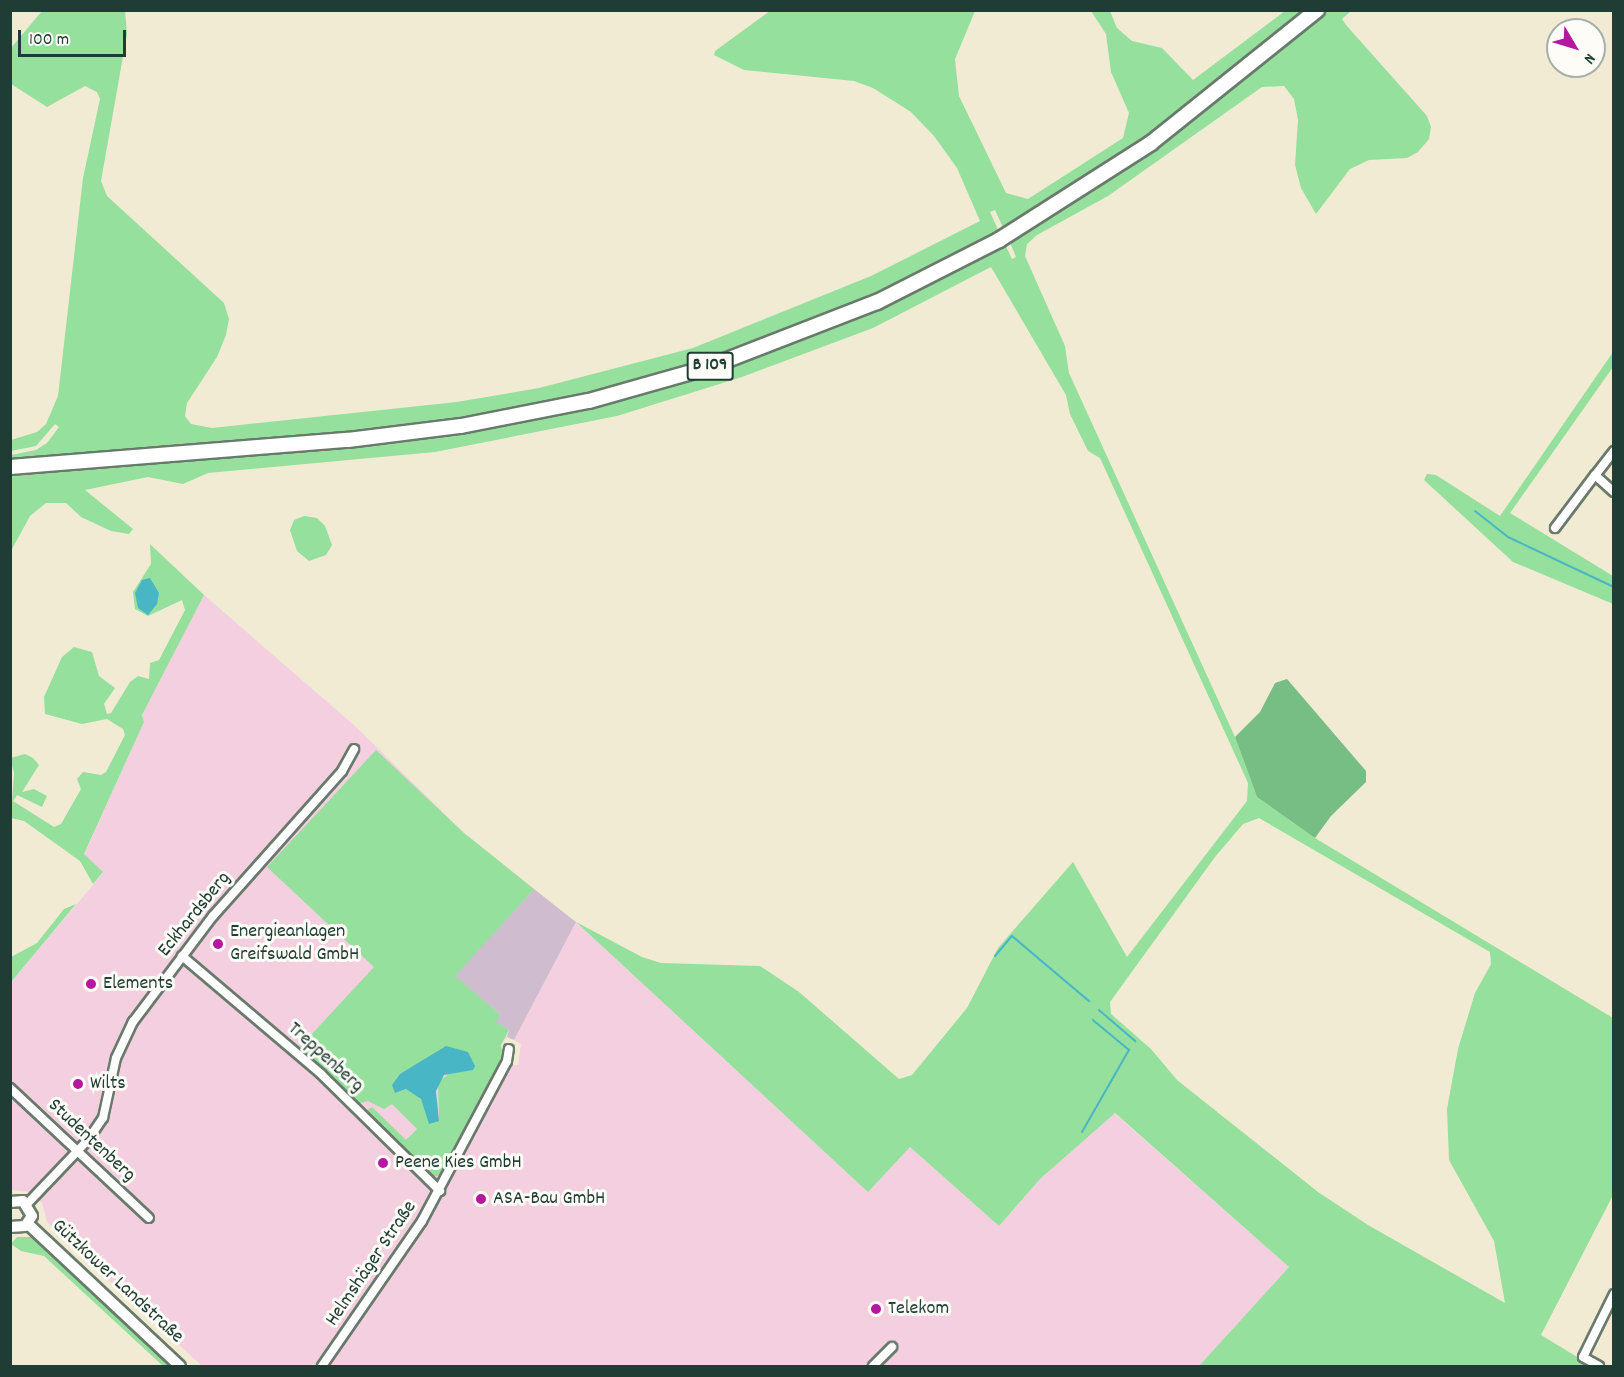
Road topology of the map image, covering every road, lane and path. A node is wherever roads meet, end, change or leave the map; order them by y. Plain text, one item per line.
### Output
1 (1317, 10) edge
2 (1614, 451) edge
3 (10, 467) edge
4 (1595, 475) junction
5 (1614, 492) edge
6 (1555, 528) dead end
7 (354, 749) dead end
8 (182, 956) junction
9 (508, 1049) dead end
10 (10, 1088) edge
11 (77, 1150) junction
12 (440, 1191) junction
13 (10, 1202) edge
14 (27, 1204) junction
15 (149, 1218) dead end
16 (28, 1224) junction
17 (10, 1227) edge
18 (1614, 1294) edge
19 (892, 1347) dead end
20 (180, 1366) edge
21 (322, 1366) edge
22 (873, 1366) edge
23 (1599, 1366) edge

1 - 3 highway, B 109
2 - 4 street
4 - 5 street
4 - 6 street
7 - 8 street, Eckhardsberg
8 - 11 street, Eckhardsberg
8 - 12 street, Treppenberg
9 - 12 street, Helmshäger Straße
10 - 11 street, Studentenberg
11 - 14 street, Eckhardsberg
11 - 15 street, Studentenberg
12 - 21 street, Helmshäger Straße
13 - 14 main road
14 - 16 main road
16 - 17 main road
16 - 20 main road, Gützkower Landstraße
18 - 23 street
19 - 22 street

